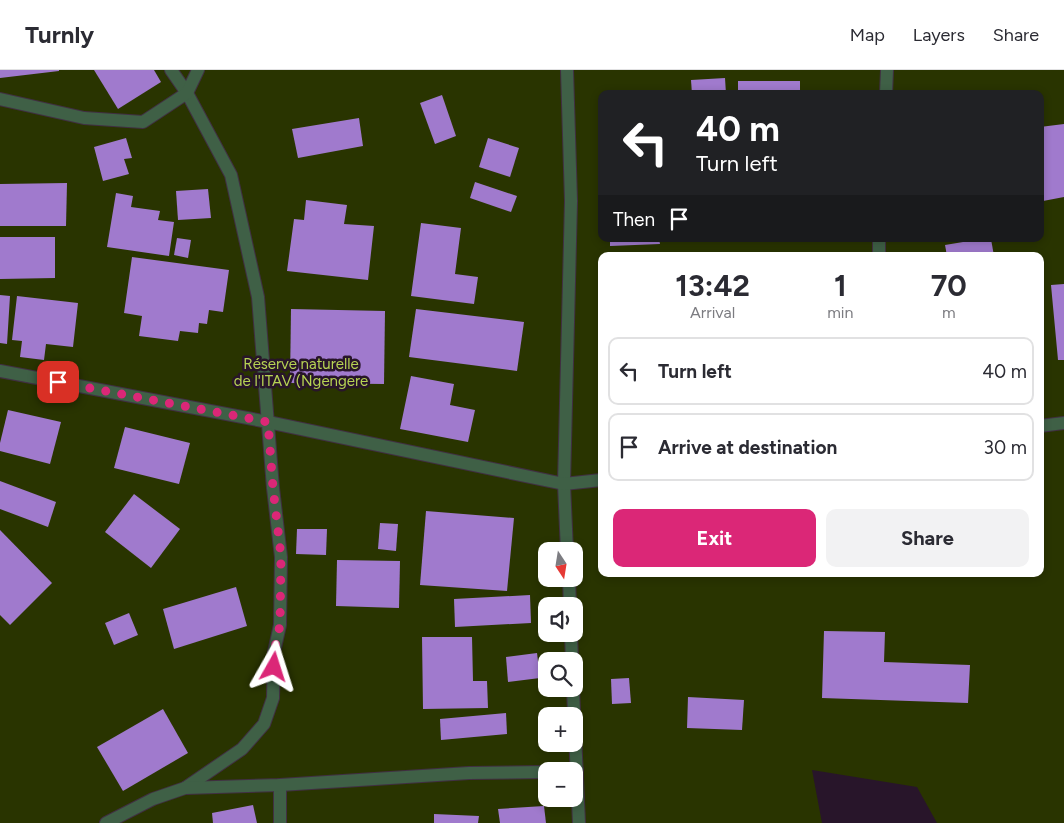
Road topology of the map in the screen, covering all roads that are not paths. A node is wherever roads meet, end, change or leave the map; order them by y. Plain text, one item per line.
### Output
1 (171, 70) edge
2 (198, 70) edge
3 (567, 70) edge
4 (888, 70) edge
5 (886, 90) edge
6 (186, 94) junction
7 (0, 99) edge
8 (0, 371) edge
9 (268, 422) junction
10 (1064, 423) edge
11 (1044, 426) edge
12 (598, 480) edge
13 (564, 484) junction
14 (567, 542) edge
15 (574, 697) edge
16 (577, 762) edge
17 (538, 772) edge
18 (280, 785) junction
19 (185, 788) junction
20 (579, 807) edge
21 (106, 823) edge
22 (280, 823) edge
23 (580, 823) edge

1 - 6 street
2 - 6 street
3 - 13 street
4 - 5 street
6 - 7 street
6 - 9 street
8 - 9 street
9 - 13 street
9 - 19 street
10 - 11 street
12 - 13 street
13 - 14 street
15 - 16 street
17 - 18 street
18 - 19 street
18 - 22 street
19 - 21 street
20 - 23 street

